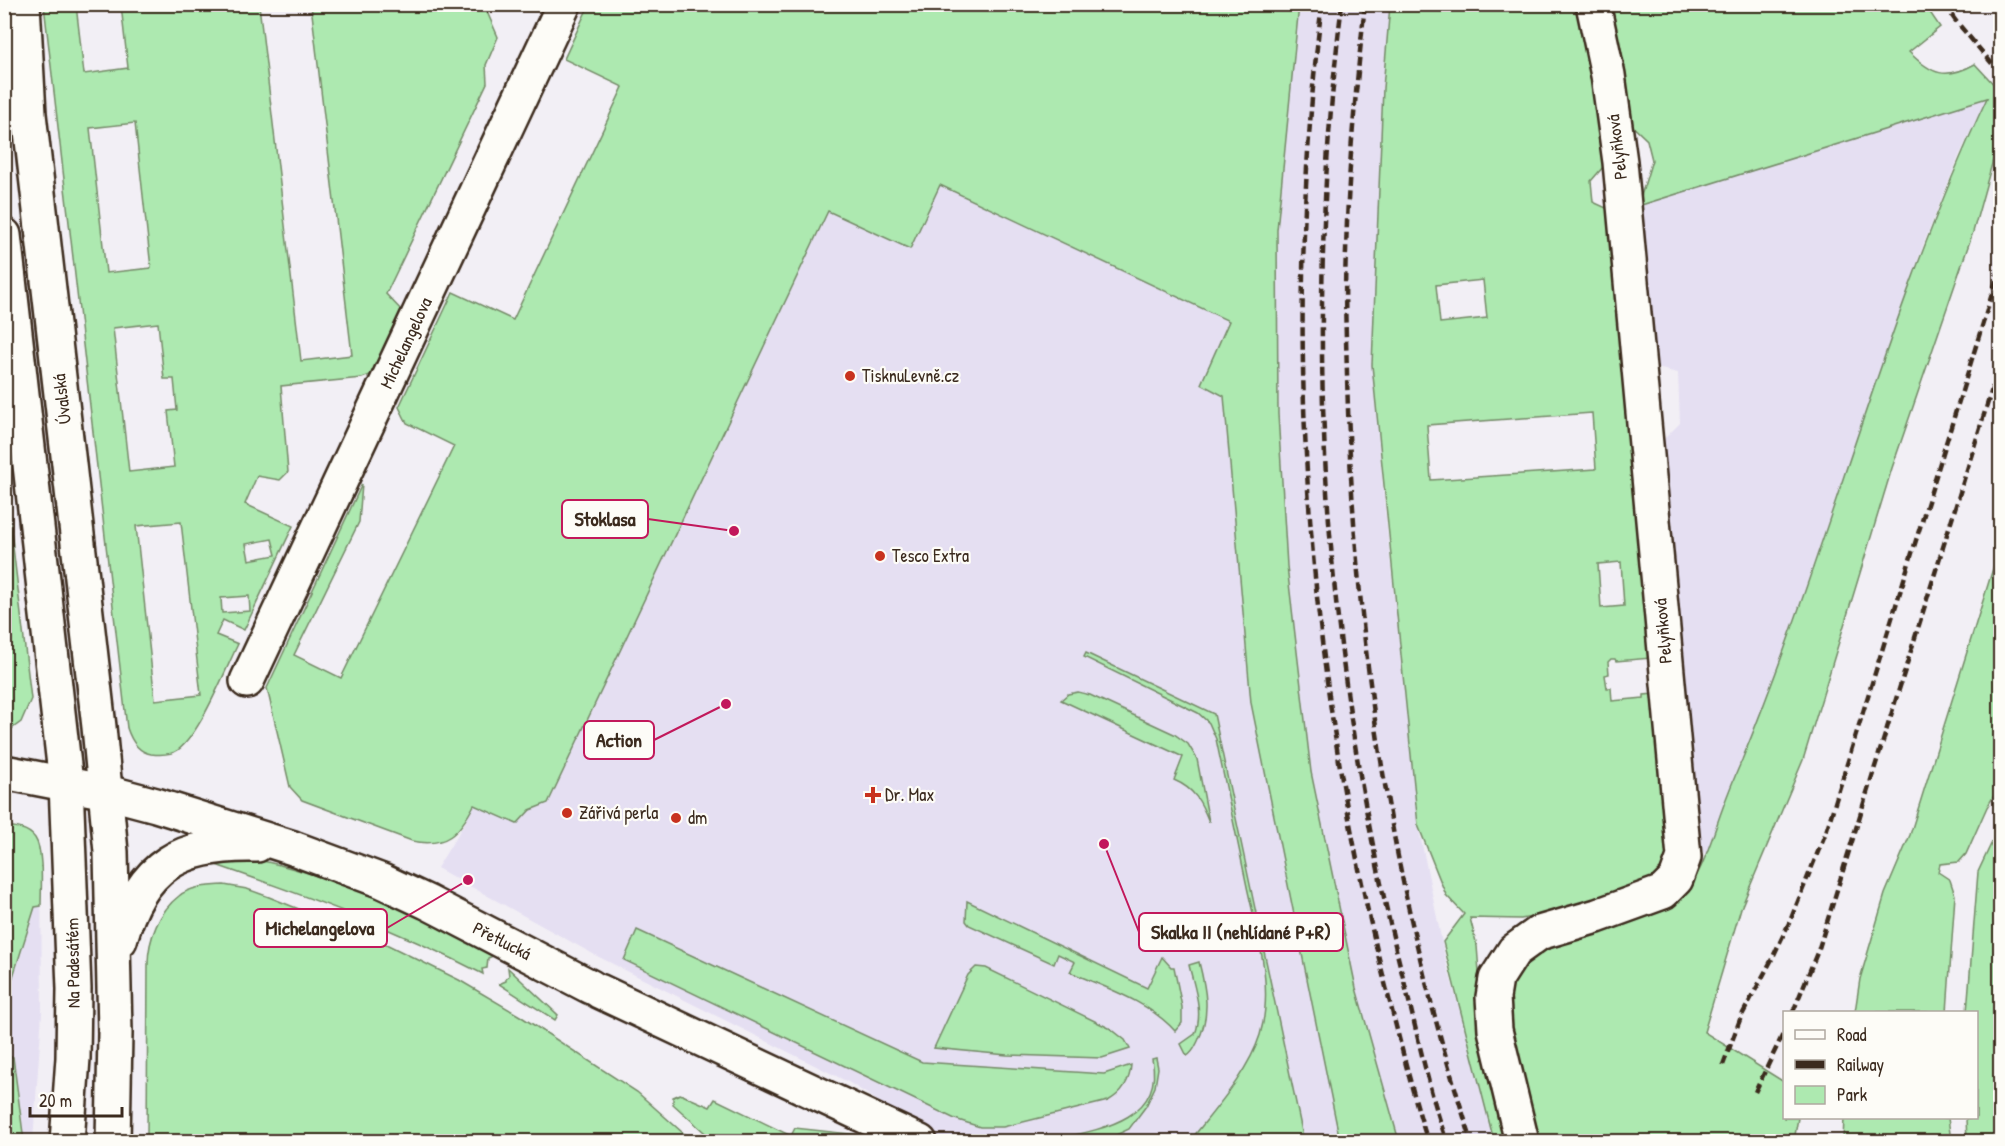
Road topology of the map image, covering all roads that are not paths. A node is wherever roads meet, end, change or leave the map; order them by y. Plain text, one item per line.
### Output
1 (23, 4) edge
2 (564, 4) edge
3 (1593, 4) edge
4 (17, 115) edge
5 (4, 235) edge
6 (247, 681) dead end
7 (4, 772) edge
8 (66, 783) junction
9 (106, 792) junction
10 (293, 848) junction
11 (115, 959) junction
12 (68, 1142) edge
13 (113, 1142) edge
14 (920, 1142) edge
15 (1522, 1142) edge

1 - 4 main road, Úvalská
2 - 6 main road, Michelangelova
3 - 15 main road, Pelyňková
4 - 9 main road, Úvalská
5 - 8 main road
7 - 8 main road, Přetlucká
8 - 9 main road, Přetlucká
8 - 12 main road, Na Padesátém
9 - 10 main road, Přetlucká
9 - 11 main road
10 - 11 main road
10 - 14 main road, Přetlucká
11 - 13 main road

